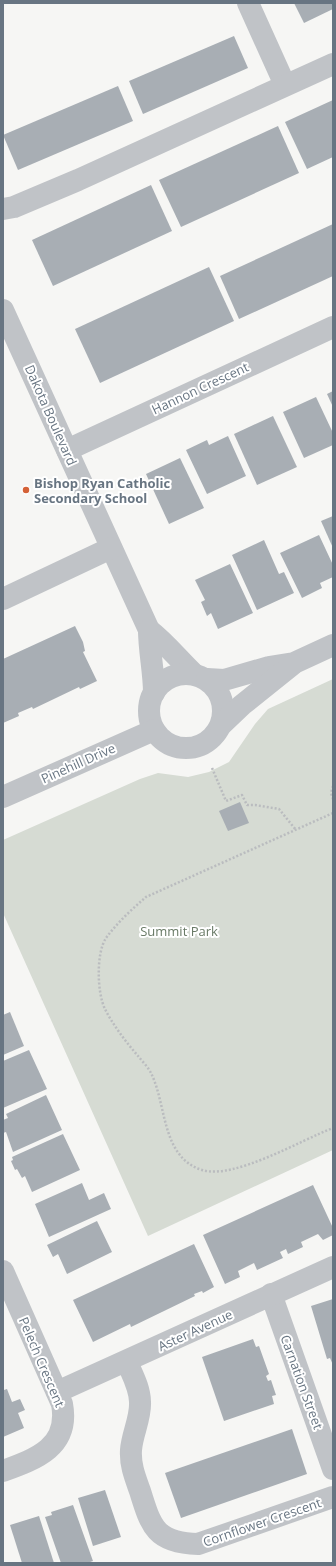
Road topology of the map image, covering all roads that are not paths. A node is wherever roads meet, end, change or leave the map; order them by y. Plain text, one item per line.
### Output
1 (248, 3) edge
2 (333, 64) edge
3 (285, 85) junction
4 (3, 209) edge
5 (3, 310) edge
6 (333, 327) edge
7 (67, 450) junction
8 (111, 548) junction
9 (3, 599) edge
10 (149, 630) junction
11 (333, 645) edge
12 (294, 663) junction
13 (201, 677) junction
14 (154, 693) junction
15 (221, 725) junction
16 (154, 730) junction
17 (3, 797) edge
18 (333, 1267) edge
19 (3, 1271) edge
20 (271, 1294) junction
21 (127, 1362) junction
22 (57, 1392) junction
23 (333, 1469) edge
24 (3, 1471) edge
25 (333, 1497) edge

1 - 3 street
2 - 3 street
3 - 4 street
5 - 7 street, Dakota Boulevard
6 - 7 street, Hannon Crescent
7 - 8 street, Dakota Boulevard
8 - 9 street
8 - 10 street, Dakota Boulevard
10 - 13 street, Dakota Boulevard
10 - 14 street, Dakota Boulevard
11 - 12 street
12 - 13 street
12 - 15 street
13 - 14 street
13 - 15 street
14 - 16 street
15 - 16 street
16 - 17 street, Pinehill Drive
18 - 20 street, Aster Avenue
19 - 22 street, Pelech Crescent
20 - 21 street, Aster Avenue
20 - 23 street, Carnation Street
21 - 22 street, Aster Avenue
21 - 25 street, Cornflower Crescent
22 - 24 street, Pelech Crescent

